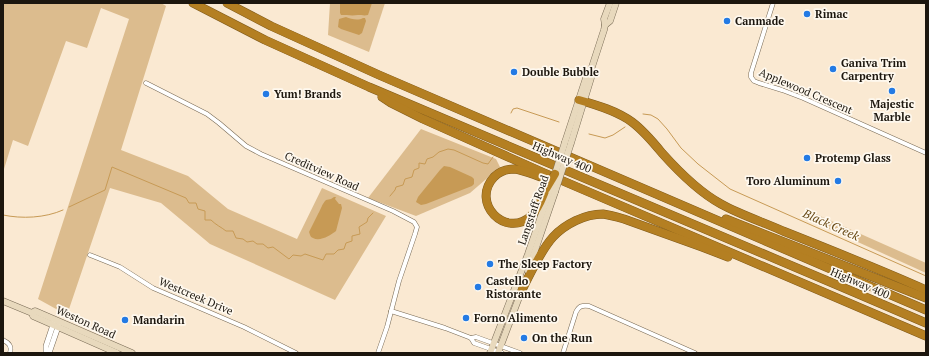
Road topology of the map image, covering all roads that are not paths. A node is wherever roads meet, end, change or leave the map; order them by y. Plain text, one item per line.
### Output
1 (192, 3) edge
2 (227, 3) edge
3 (610, 3) edge
4 (616, 3) edge
5 (773, 3) edge
6 (605, 25) junction
7 (146, 83) dead end
8 (369, 87) junction
9 (582, 101) junction
10 (568, 143) junction
11 (926, 153) edge
12 (555, 174) joint
13 (564, 182) junction
14 (551, 190) junction
15 (668, 199) junction
16 (90, 254) dead end
17 (776, 272) junction
18 (522, 290) junction
19 (926, 290) edge
20 (926, 298) edge
21 (3, 300) edge
22 (926, 310) edge
23 (391, 311) junction
24 (56, 323) junction
25 (926, 323) edge
26 (926, 336) edge
27 (3, 340) edge
28 (285, 348) junction
29 (492, 349) edge
30 (500, 351) edge
31 (10, 353) edge
32 (46, 353) edge
33 (49, 353) edge
34 (117, 353) edge
35 (132, 353) edge
36 (282, 353) edge
37 (296, 353) edge
38 (378, 353) edge
39 (520, 353) edge
40 (563, 353) edge
41 (695, 353) edge

1 - 8 highway, Highway 400
2 - 15 highway, Highway 400
3 - 6 main road, Langstaff Road
4 - 6 main road, Langstaff Road
5 - 11 street, Applewood Crescent
6 - 9 main road, Langstaff Road
7 - 23 street, Creditview Road
8 - 13 highway
8 - 25 highway, Highway 400
9 - 10 main road, Langstaff Road
9 - 19 highway
10 - 12 main road, Langstaff Road, bridge
10 - 14 main road, Langstaff Road, bridge
12 - 14 highway, bridge
13 - 14 highway
13 - 17 highway
14 - 18 main road, Langstaff Road
14 - 29 main road, Langstaff Road
15 - 20 highway
15 - 22 highway, Highway 400
16 - 28 street, Westcreek Drive
17 - 18 highway
17 - 26 highway
18 - 30 main road, Langstaff Road
21 - 24 main road, Weston Road
23 - 29 street
23 - 38 street
24 - 32 street
24 - 33 street
24 - 34 main road, Weston Road
24 - 35 main road, Weston Road
27 - 31 street
28 - 36 street
28 - 37 street, Westcreek Drive
29 - 30 street
30 - 39 street
40 - 41 street

